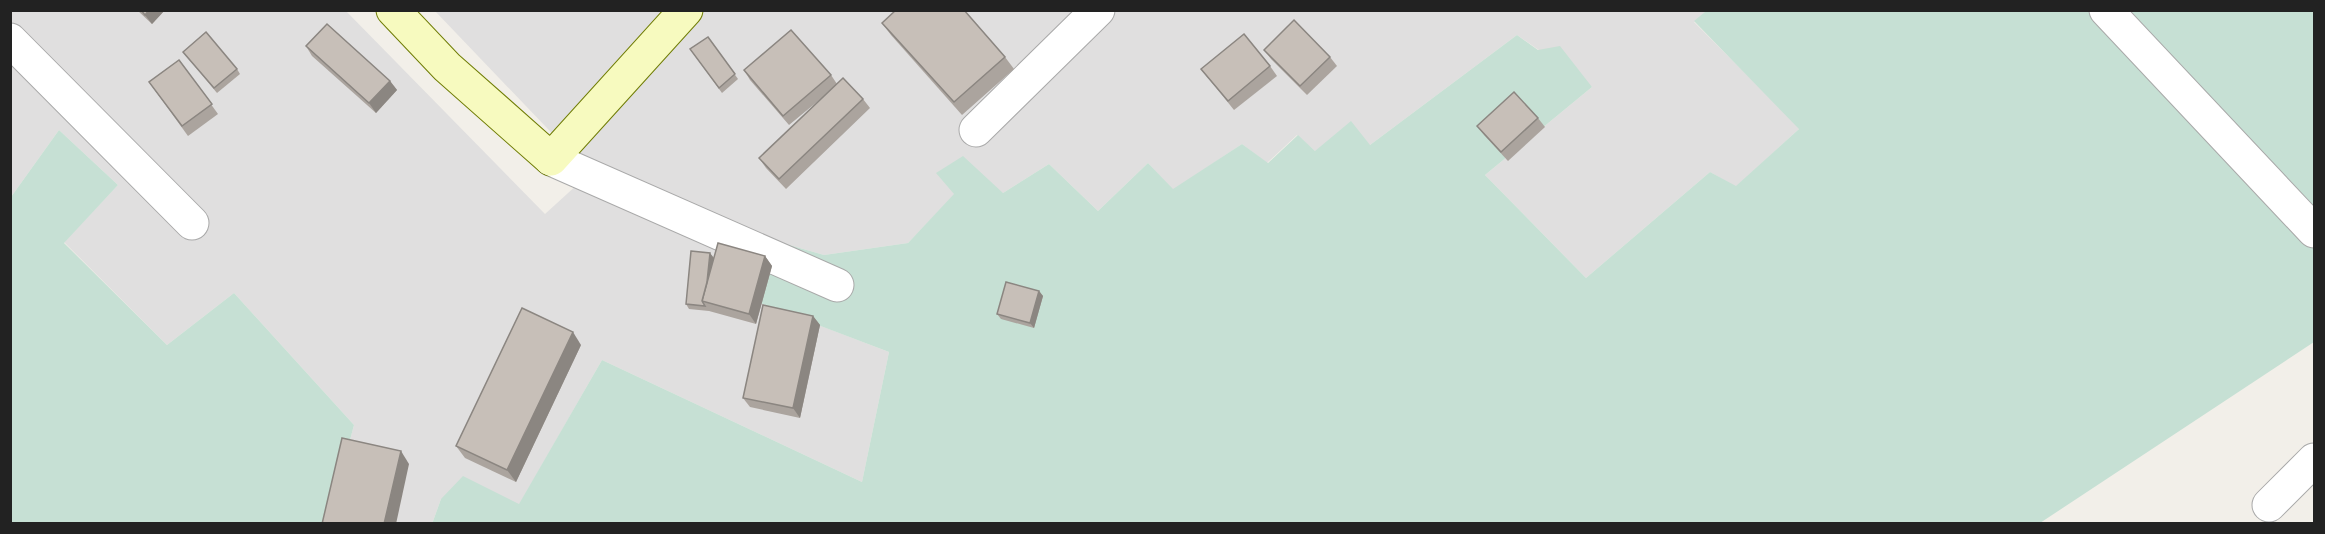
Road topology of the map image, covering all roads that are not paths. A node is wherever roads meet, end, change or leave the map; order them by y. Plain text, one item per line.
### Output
1 (393, 10) edge
2 (686, 10) edge
3 (1098, 10) edge
4 (2106, 10) edge
5 (10, 40) edge
6 (976, 130) dead end
7 (551, 159) junction
8 (192, 223) dead end
9 (2314, 231) edge
10 (837, 285) dead end
11 (2314, 460) edge
12 (2269, 506) dead end

1 - 7 street
2 - 7 street
3 - 6 street
4 - 9 street
5 - 8 street
7 - 10 street
11 - 12 street

